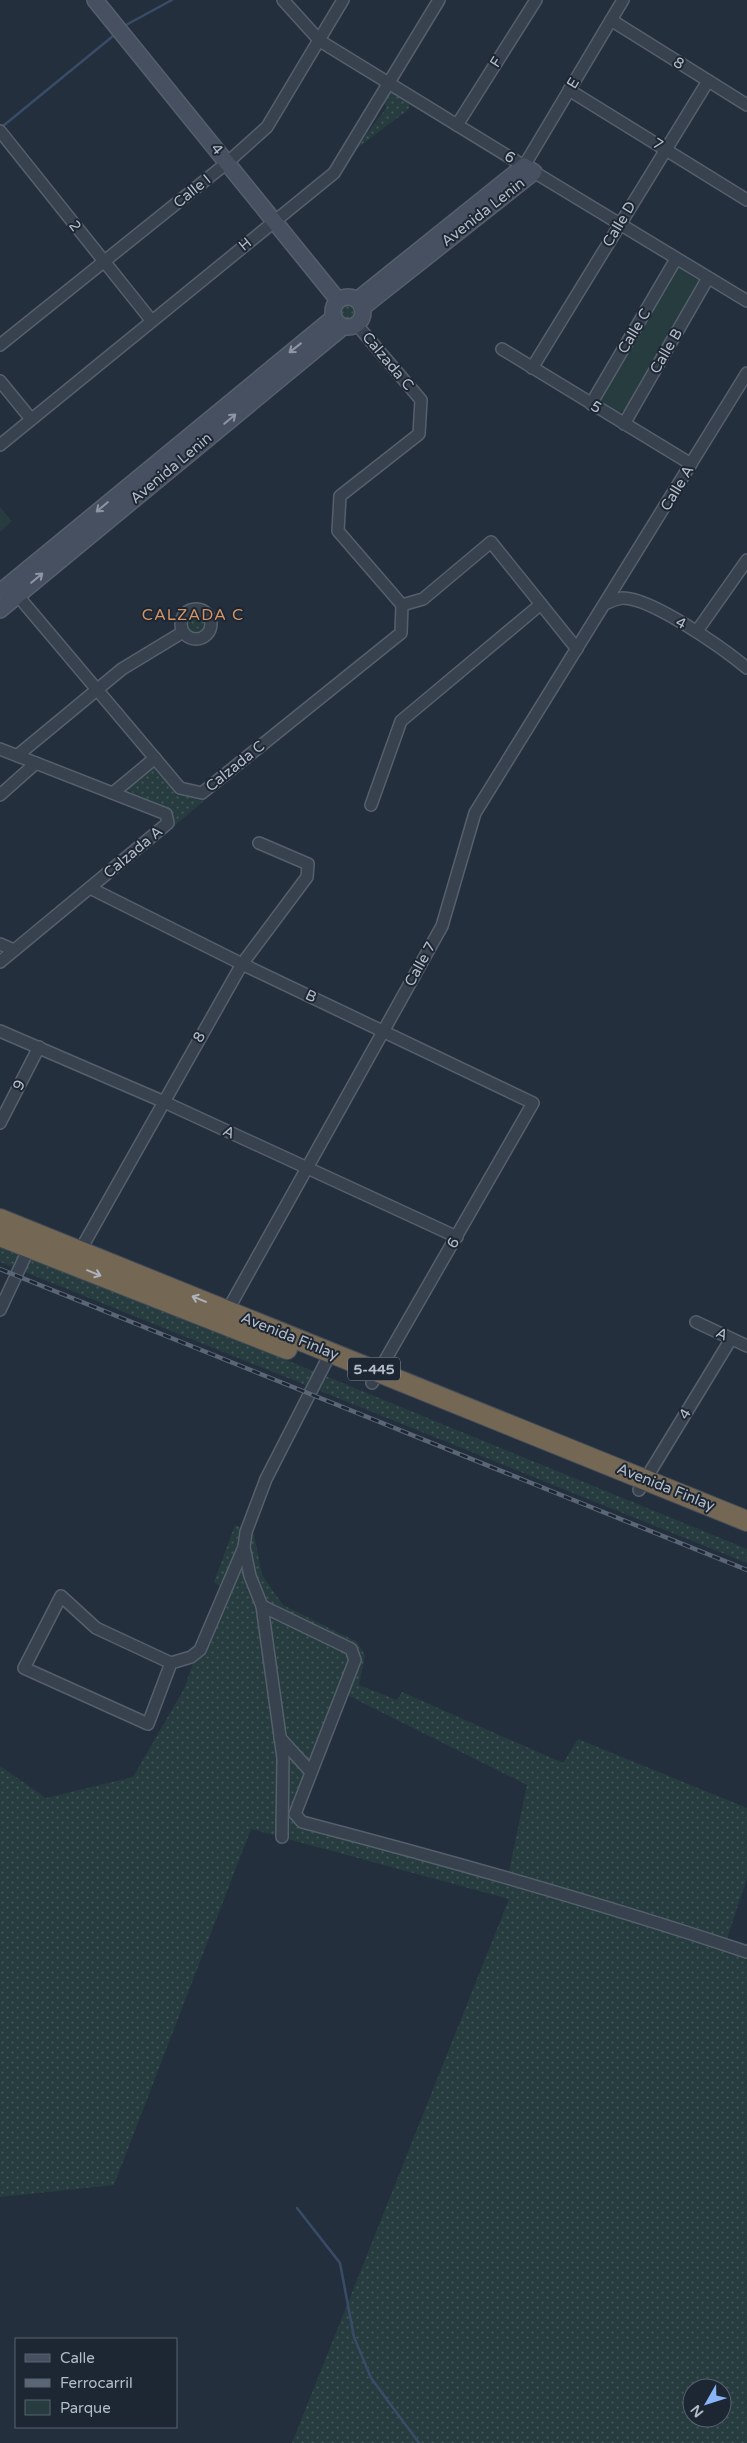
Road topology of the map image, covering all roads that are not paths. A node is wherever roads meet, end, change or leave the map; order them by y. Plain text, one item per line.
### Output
1 (95, 0) edge
2 (282, 0) edge
3 (343, 0) edge
4 (439, 0) edge
5 (536, 0) edge
6 (623, 0) edge
7 (611, 20) junction
8 (320, 41) junction
9 (708, 81) junction
10 (388, 82) junction
11 (569, 90) junction
12 (747, 105) edge
13 (457, 125) junction
14 (0, 131) edge
15 (665, 149) junction
16 (228, 162) junction
17 (529, 169) junction
18 (747, 200) edge
19 (274, 220) junction
20 (619, 225) junction
21 (676, 259) junction
22 (104, 262) junction
23 (708, 278) junction
24 (338, 300) junction
25 (747, 301) edge
26 (360, 304) junction
27 (151, 320) junction
28 (344, 323) junction
29 (0, 345) edge
30 (502, 349) dead end
31 (532, 368) junction
32 (747, 373) edge
33 (0, 381) edge
34 (591, 404) junction
35 (31, 419) junction
36 (624, 424) junction
37 (0, 445) edge
38 (691, 464) junction
39 (747, 560) edge
40 (9, 590) edge
41 (607, 603) junction
42 (402, 604) junction
43 (541, 604) junction
44 (0, 610) edge
45 (697, 631) junction
46 (183, 632) dead end
47 (577, 649) junction
48 (746, 666) edge
49 (99, 690) junction
50 (0, 749) edge
51 (18, 756) junction
52 (155, 758) junction
53 (36, 763) junction
54 (112, 793) junction
55 (0, 795) edge
56 (371, 805) dead end
57 (258, 843) dead end
58 (90, 888) junction
59 (0, 944) edge
60 (14, 950) junction
61 (0, 962) edge
62 (242, 964) junction
63 (384, 1030) junction
64 (0, 1031) edge
65 (39, 1047) junction
66 (162, 1102) junction
67 (533, 1102) joint
68 (0, 1123) edge
69 (307, 1168) junction
70 (0, 1220) edge
71 (0, 1236) edge
72 (457, 1237) junction
73 (32, 1240) junction
74 (76, 1257) junction
75 (0, 1310) edge
76 (224, 1317) junction
77 (696, 1322) dead end
78 (731, 1339) junction
79 (747, 1346) edge
80 (328, 1358) junction
81 (376, 1377) junction
82 (642, 1484) junction
83 (747, 1520) edge
84 (747, 1535) edge
85 (244, 1547) junction
86 (262, 1606) junction
87 (171, 1663) junction
88 (280, 1738) junction
89 (311, 1772) junction
90 (282, 1837) dead end
91 (747, 1952) edge

1 - 16 street, 4
2 - 8 street, 6
3 - 8 street, Calle I
4 - 10 street, H
5 - 13 street, F
6 - 7 street, E
7 - 9 street, 8
7 - 11 street, E
8 - 10 street, 6
8 - 16 street, Calle I
9 - 12 street, 8
9 - 15 street, Calle D
10 - 13 street, 6
10 - 19 street, H
11 - 15 street, 7
11 - 17 street, E
13 - 17 street, 6
14 - 22 street, 2
15 - 18 street, 7
15 - 20 street, Calle D
16 - 19 street, 4
16 - 22 street, Calle I
17 - 20 street, 6
17 - 26 street, Avenida Lenin
19 - 24 street, 4
19 - 27 street, H
20 - 21 street, 6
20 - 31 street, Calle D
21 - 23 street, 6
21 - 34 street, Calle C
22 - 27 street, 2
22 - 29 street, Calle I
23 - 25 street, 6
23 - 36 street, Calle B
24 - 26 street
24 - 28 street
26 - 28 street
27 - 35 street, H
28 - 40 street, Avenida Lenin
28 - 42 street, Calzada C
30 - 31 street, 5
31 - 34 street, 5
32 - 38 street, Calle A
33 - 35 street
34 - 36 street, 5
35 - 37 street, H
36 - 38 street, 5
38 - 41 street, Calle A
39 - 45 street
40 - 44 street, Avenida Lenin
40 - 49 street, Calzada C
41 - 45 street, 4
41 - 47 street, Calle 7
42 - 43 street
42 - 52 street, Calzada C
43 - 47 street
43 - 56 street
45 - 48 street, 4
46 - 49 street
47 - 63 street, Calle 7
49 - 51 street
49 - 52 street, Calzada C
50 - 51 street, Calzada A
51 - 53 street, Calzada A
52 - 54 street
53 - 54 street, Calzada A
53 - 55 street
54 - 58 street, Calzada A
57 - 62 street, 8
58 - 60 street, Calzada A
58 - 62 street, B
59 - 60 street
60 - 61 street, Calzada A
62 - 63 street, B
62 - 66 street, 8
63 - 67 street, B
63 - 69 street, Calle 7
64 - 65 street, A
65 - 66 street, A
65 - 68 street, 9
66 - 69 street, A
66 - 74 street, 8
67 - 72 street, 6
69 - 72 street, A
69 - 76 street, Calle 7
70 - 73 highway, Avenida Finlay / 5-445
71 - 73 highway, Avenida Finlay / 5-445
72 - 81 street, 6
73 - 74 highway, Avenida Finlay / 5-445
73 - 75 street
74 - 76 highway, Avenida Finlay / 5-445
76 - 80 highway, Avenida Finlay / 5-445
77 - 78 street, A
78 - 79 street, A
78 - 82 street, 4
80 - 81 highway, Avenida Finlay / 5-445
80 - 85 street
81 - 82 highway, Avenida Finlay / 5-445
82 - 83 highway, Avenida Finlay / 5-445
82 - 84 highway, Avenida Finlay / 5-445
85 - 86 street
85 - 87 street
86 - 88 street
86 - 89 street
87 - 87 street
88 - 89 street
88 - 90 street
89 - 91 street

